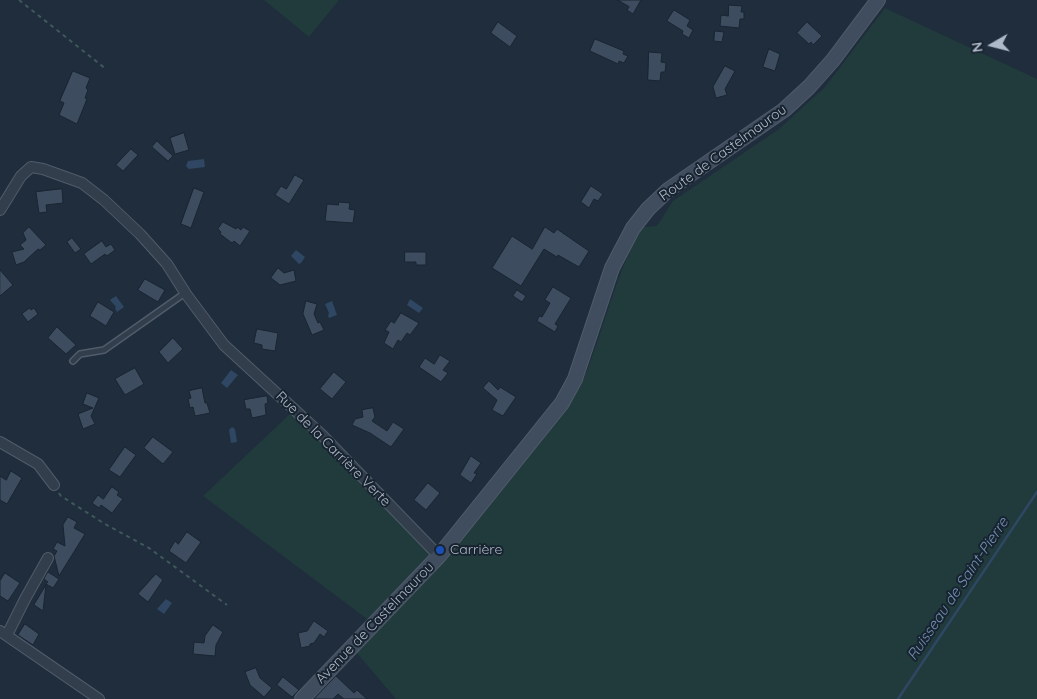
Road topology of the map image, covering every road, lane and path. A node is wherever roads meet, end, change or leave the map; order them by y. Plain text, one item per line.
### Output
1 (19, 0) edge
2 (878, 0) edge
3 (106, 69) dead end
4 (0, 210) edge
5 (185, 293) junction
6 (72, 361) dead end
7 (575, 379) joint
8 (0, 442) edge
9 (54, 485) joint
10 (439, 556) junction
11 (48, 558) dead end
12 (227, 605) dead end
13 (3, 633) edge
14 (99, 699) edge
15 (302, 699) edge

1 - 3 path
2 - 7 street, Route de Castelmaurou
4 - 5 street, Rue de la Carrière Verte
5 - 6 lane
5 - 10 street, Rue de la Carrière Verte
7 - 10 street, Avenue de Castelmaurou
8 - 9 street
9 - 12 path
10 - 15 street, Avenue de Castelmaurou
11 - 13 street
13 - 14 street

